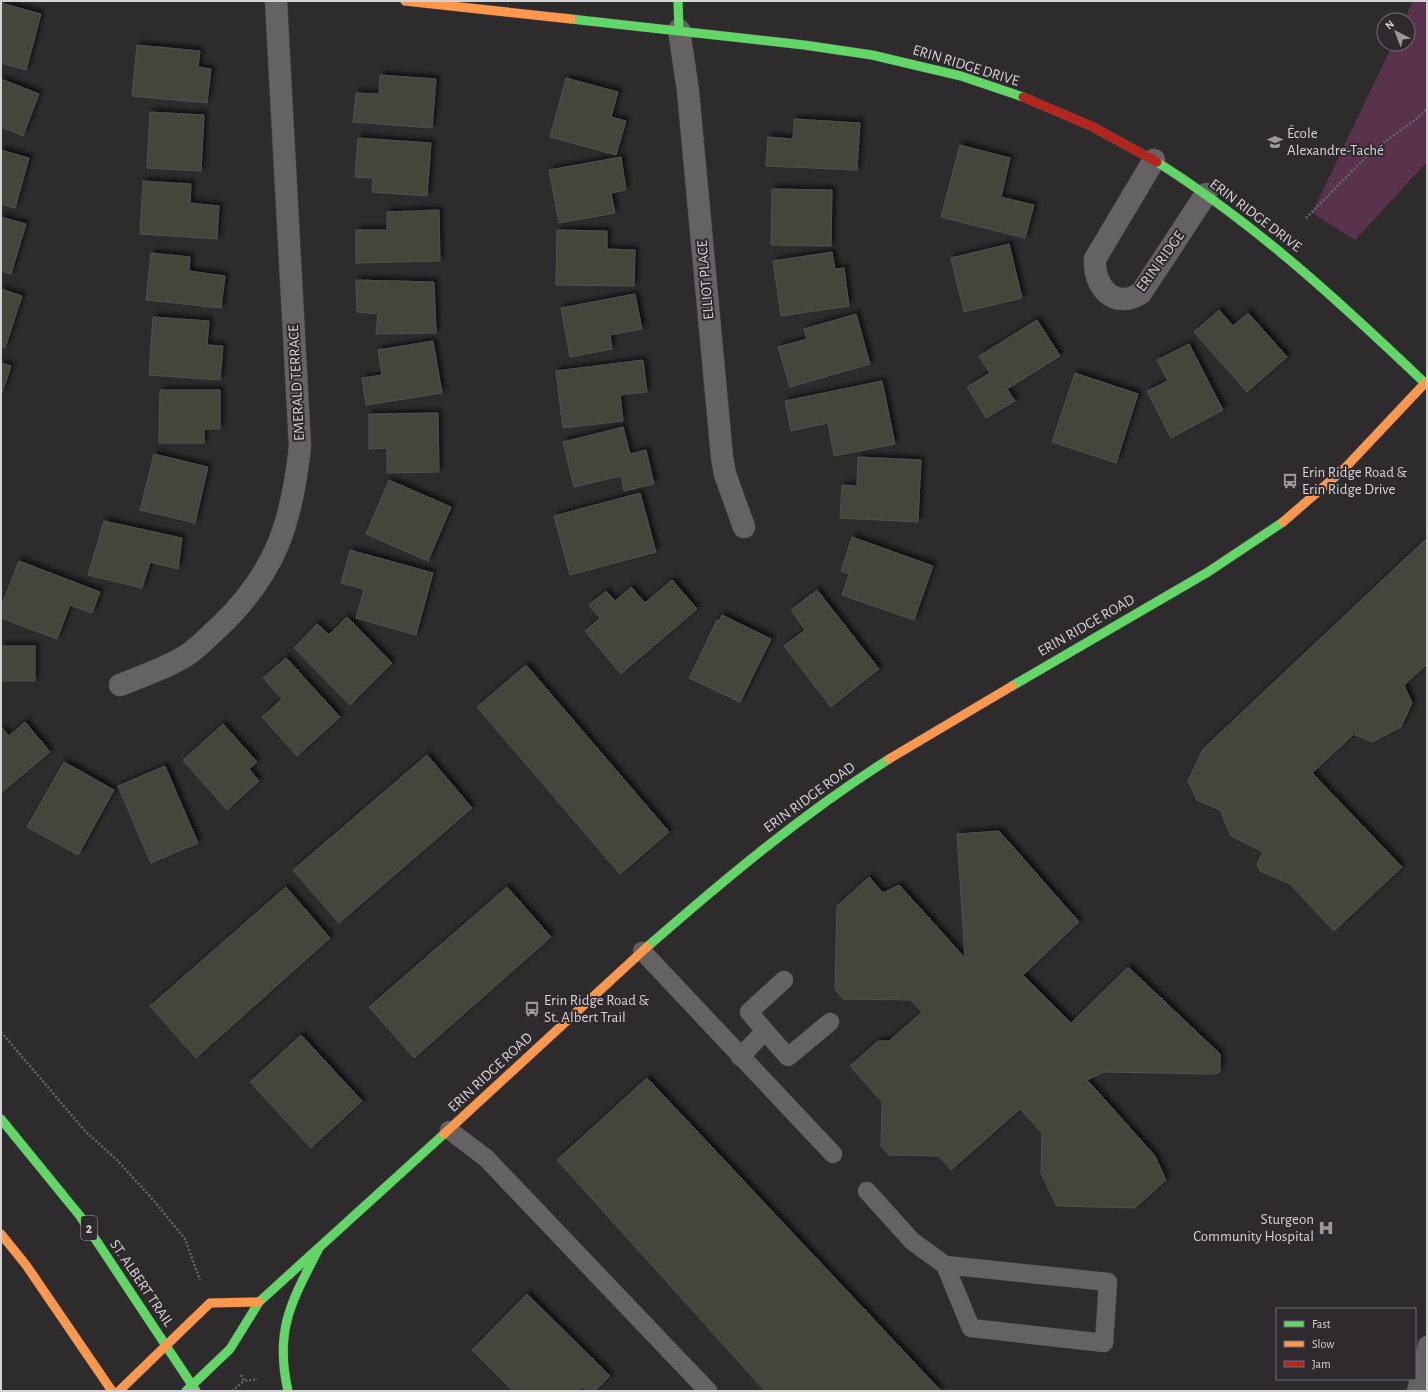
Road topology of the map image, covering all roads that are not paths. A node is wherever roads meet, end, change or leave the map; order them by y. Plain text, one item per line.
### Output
1 (276, 1) edge
2 (405, 1) edge
3 (678, 1) edge
4 (679, 30) junction
5 (1154, 160) junction
6 (1206, 194) junction
7 (1426, 384) edge
8 (744, 527) dead end
9 (120, 685) dead end
10 (642, 951) junction
11 (784, 980) dead end
12 (830, 1022) dead end
13 (765, 1031) junction
14 (740, 1057) junction
15 (1, 1119) edge
16 (449, 1130) junction
17 (832, 1154) dead end
18 (867, 1191) dead end
19 (1, 1234) edge
20 (319, 1248) junction
21 (945, 1265) junction
22 (259, 1302) junction
23 (167, 1345) junction
24 (1427, 1345) edge
25 (191, 1389) edge
26 (112, 1391) edge
27 (119, 1391) edge
28 (288, 1391) edge
29 (708, 1391) edge
30 (1416, 1391) edge

1 - 9 street, EMERALD TERRACE
2 - 4 street, ERIN RIDGE DRIVE
3 - 4 street
4 - 5 street, ERIN RIDGE DRIVE
4 - 8 street, ELLIOT PLACE
5 - 6 street, ERIN RIDGE DRIVE
5 - 6 street, ERIN RIDGE
6 - 7 street, ERIN RIDGE DRIVE
7 - 10 street, ERIN RIDGE ROAD
10 - 14 lane
10 - 16 street, ERIN RIDGE ROAD
11 - 13 lane
12 - 13 lane
13 - 14 lane
14 - 17 lane
15 - 23 street, ST. ALBERT TRAIL / 2
16 - 20 street, ERIN RIDGE ROAD
16 - 29 lane
18 - 21 lane
19 - 26 street
20 - 22 street, ERIN RIDGE ROAD
20 - 28 street
21 - 21 lane
22 - 23 street
22 - 25 street, ERIN RIDGE ROAD
23 - 25 street, ST. ALBERT TRAIL / 2
23 - 27 street
24 - 30 lane

